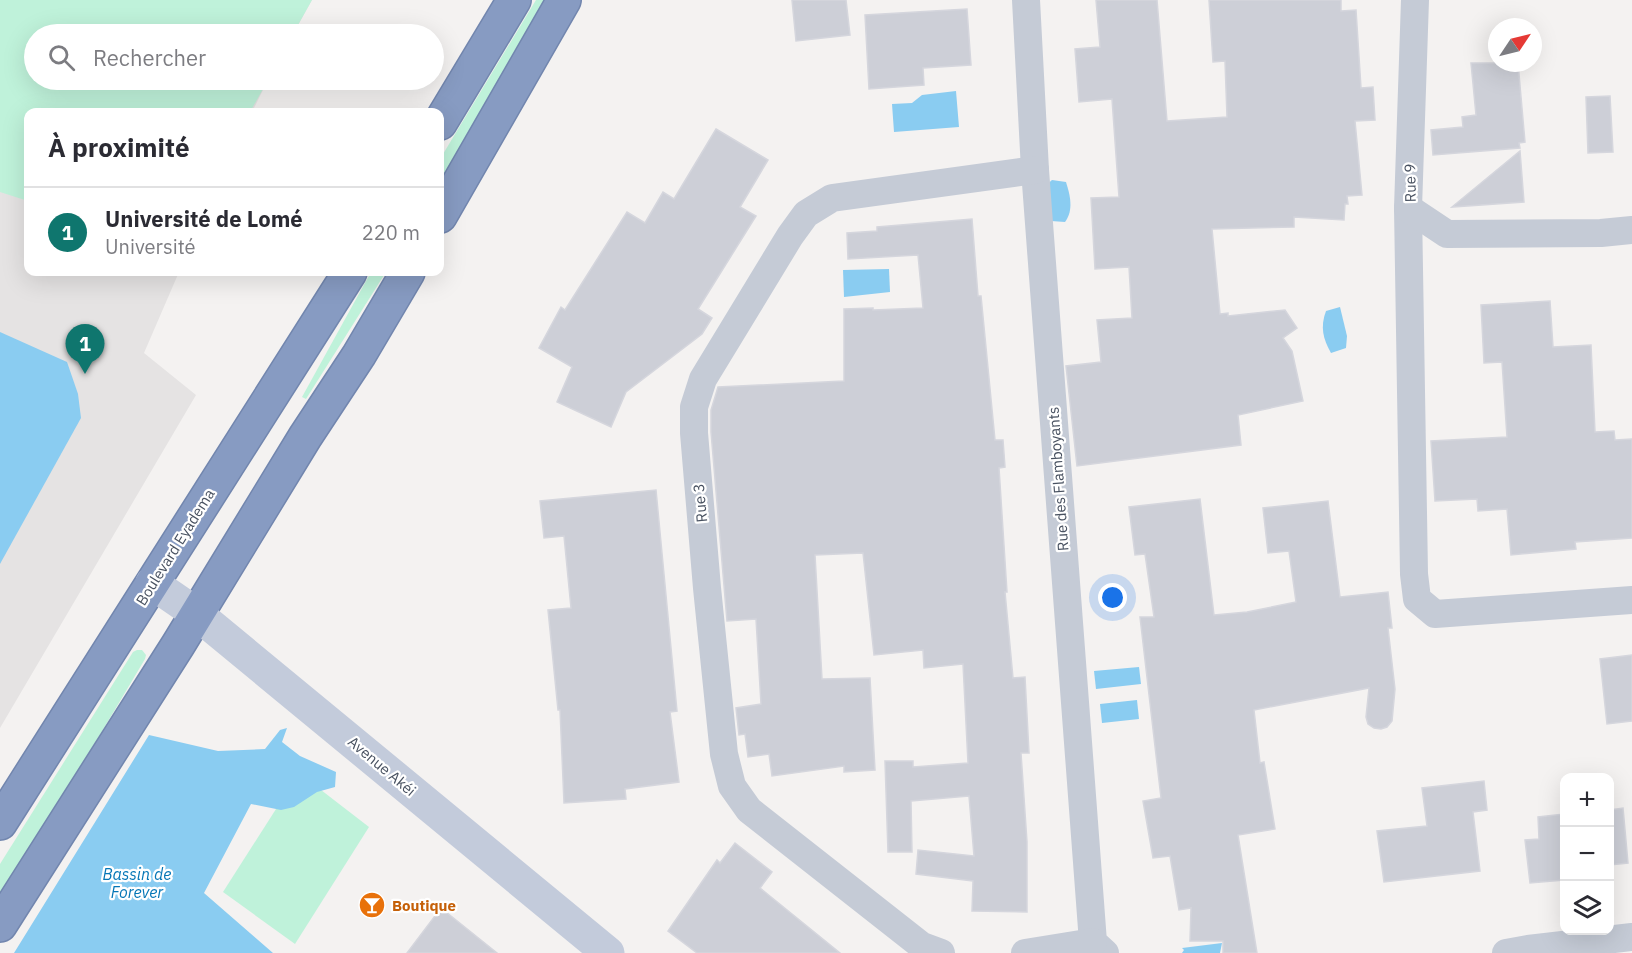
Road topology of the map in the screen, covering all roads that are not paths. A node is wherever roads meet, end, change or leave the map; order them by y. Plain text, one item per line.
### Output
1 (514, 0) edge
2 (564, 0) edge
3 (1026, 0) edge
4 (1415, 0) edge
5 (444, 116) edge
6 (1035, 170) junction
7 (1408, 208) junction
8 (444, 209) edge
9 (1632, 230) edge
10 (347, 276) edge
11 (406, 276) edge
12 (153, 583) junction
13 (1632, 600) edge
14 (197, 614) junction
15 (0, 823) edge
16 (0, 925) edge
17 (1632, 937) edge
18 (1099, 947) edge
19 (608, 953) edge
20 (940, 953) edge
21 (1025, 953) edge
22 (1506, 953) edge

1 - 5 highway
2 - 8 highway
3 - 6 street, Rue des Flamboyants
4 - 7 street, Rue 9
6 - 18 street, Rue des Flamboyants
6 - 20 street, Rue 3
7 - 9 street, Rue 9
7 - 13 street
10 - 12 highway, Boulevard Eyadema
11 - 14 highway
12 - 14 main road, Avenue Akéi
12 - 15 highway, Boulevard Eyadema
14 - 16 highway
14 - 19 main road, Avenue Akéi
17 - 22 street
18 - 21 street

